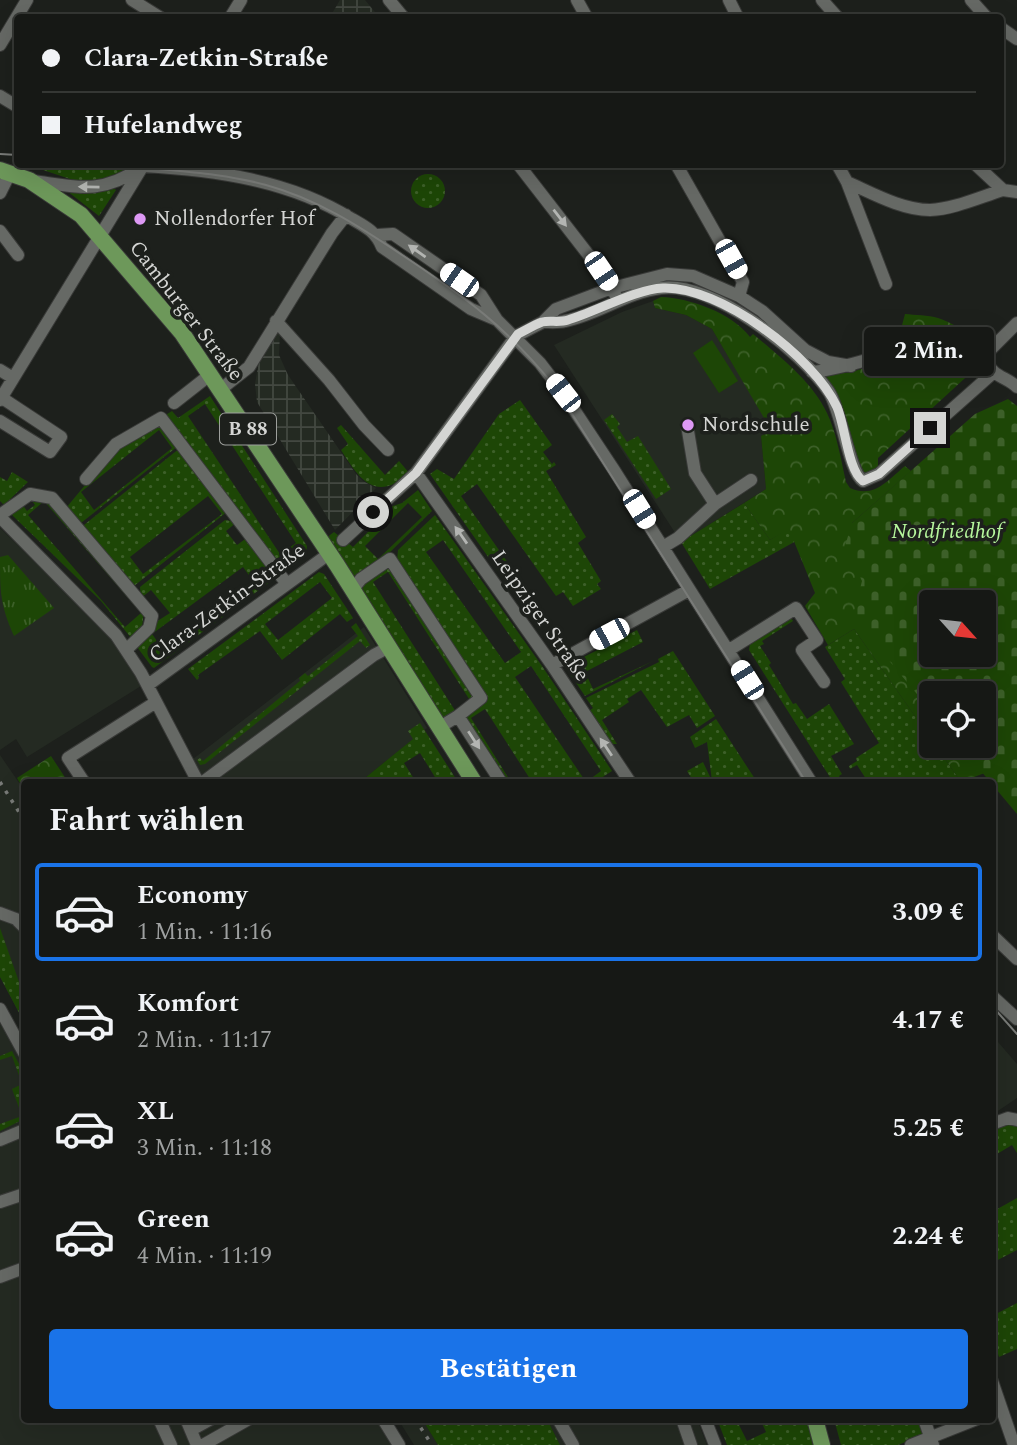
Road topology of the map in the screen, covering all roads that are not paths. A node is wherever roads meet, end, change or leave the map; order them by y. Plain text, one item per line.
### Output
1 (132, 0) edge
2 (389, 0) edge
3 (822, 0) edge
4 (971, 0) edge
5 (155, 14) edge
6 (401, 14) edge
7 (834, 14) edge
8 (983, 14) edge
9 (14, 22) edge
10 (0, 45) edge
11 (139, 168) edge
12 (141, 168) edge
13 (173, 168) edge
14 (521, 168) edge
15 (678, 168) edge
16 (839, 168) edge
17 (979, 168) edge
18 (5, 171) edge
19 (29, 180) junction
20 (848, 182) junction
21 (1003, 190) junction
22 (1017, 192) edge
23 (0, 193) edge
24 (346, 215) junction
25 (0, 231) edge
26 (100, 235) junction
27 (18, 256) dead end
28 (886, 284) dead end
29 (612, 288) junction
30 (739, 296) junction
31 (618, 301) junction
32 (276, 321) junction
33 (543, 321) junction
34 (1017, 323) edge
35 (516, 336) junction
36 (982, 358) junction
37 (850, 366) junction
38 (0, 370) edge
39 (812, 372) junction
40 (993, 372) junction
41 (211, 374) junction
42 (13, 379) junction
43 (1017, 387) edge
44 (221, 389) junction
45 (1, 399) edge
46 (174, 403) dead end
47 (0, 421) edge
48 (687, 425) dead end
49 (388, 450) dead end
50 (416, 473) junction
51 (86, 479) dead end
52 (751, 480) dead end
53 (715, 504) junction
54 (0, 516) edge
55 (343, 540) dead end
56 (663, 547) junction
57 (330, 553) junction
58 (287, 584) junction
59 (352, 590) junction
60 (689, 590) junction
61 (389, 647) junction
62 (126, 650) junction
63 (729, 650) junction
64 (552, 665) junction
65 (824, 682) dead end
66 (148, 685) junction
67 (156, 702) junction
68 (458, 716) junction
69 (440, 727) junction
70 (82, 779) edge
71 (198, 779) edge
72 (204, 779) edge
73 (472, 779) edge
74 (499, 779) edge
75 (628, 779) edge
76 (809, 779) edge
77 (0, 913) edge
78 (21, 924) edge
79 (996, 939) edge
80 (1017, 959) edge
81 (996, 1000) edge
82 (0, 1009) edge
83 (1017, 1019) edge
84 (21, 1048) edge
85 (1017, 1120) edge
86 (996, 1122) edge
87 (21, 1131) edge
88 (0, 1140) edge
89 (21, 1195) edge
90 (0, 1202) edge
91 (21, 1269) edge
92 (0, 1277) edge
93 (997, 1411) edge
94 (1012, 1422) edge
95 (161, 1423) edge
96 (242, 1423) edge
97 (385, 1423) edge
98 (560, 1423) edge
99 (683, 1423) edge
100 (707, 1423) edge
101 (816, 1423) edge
102 (925, 1423) edge
103 (968, 1423) edge
104 (188, 1425) edge
105 (932, 1441) edge
106 (171, 1445) edge
107 (197, 1445) edge
108 (203, 1445) edge
109 (399, 1445) edge
110 (573, 1445) edge
111 (691, 1445) edge
112 (715, 1445) edge
113 (822, 1445) edge
114 (911, 1445) edge
115 (1014, 1445) edge

1 - 5 street
2 - 6 street
3 - 7 street
4 - 8 street
9 - 10 street
11 -> 19 street
12 - 26 street
13 - 24 street
14 -> 29 street
15 - 30 street
16 - 20 street
17 - 21 street
18 - 19 main road, B 88
18 - 23 street
19 - 26 main road, B 88
20 - 21 street
20 - 28 street
21 - 22 street
24 - 32 street
24 - 35 street
25 - 27 street
26 - 41 main road, Camburger Straße / B 88
26 - 42 street
29 - 30 street
29 - 31 street
29 - 33 street
30 - 37 street
31 - 33 street
31 - 39 street
32 - 44 street
32 - 49 street
33 - 35 street
34 - 36 street
35 - 50 street
35 - 56 street
36 - 37 street
36 - 40 street
37 - 39 street
38 - 42 street
39 - 40 street
40 - 43 street
41 - 44 main road, Camburger Straße / B 88
41 - 46 street
42 - 45 street
44 - 57 main road, Camburger Straße / B 88
45 - 47 street
48 - 53 street
50 - 55 street
64 -> 50 street, Leipziger Straße
51 - 58 street
52 - 53 street
53 - 56 street
54 - 62 street
54 - 62 street
56 - 60 street
57 - 58 street, Clara-Zetkin-Straße
57 - 59 main road, Camburger Straße / B 88
58 - 66 street, Clara-Zetkin-Straße
59 - 61 main road, Camburger Straße / B 88
59 - 68 street
60 - 63 street
60 - 64 street
61 - 69 main road, Camburger Straße / B 88
61 - 72 street
62 - 66 street
63 - 65 street
63 - 76 street
75 -> 64 street, Leipziger Straße
66 - 67 street
67 - 70 street
67 - 71 street
68 - 69 street
68 -> 74 street
69 - 73 main road, Camburger Straße / B 88
77 - 78 street
79 - 80 street
81 - 83 street
82 - 84 street
85 - 86 street
87 - 88 street
89 - 90 street
91 - 92 street
93 - 94 street
94 - 115 street
95 - 106 street
96 - 108 street
97 - 109 street
98 - 110 street
99 - 111 street
100 - 112 street
101 - 113 main road
102 - 105 street
103 - 105 street
104 - 107 street
105 - 114 street

